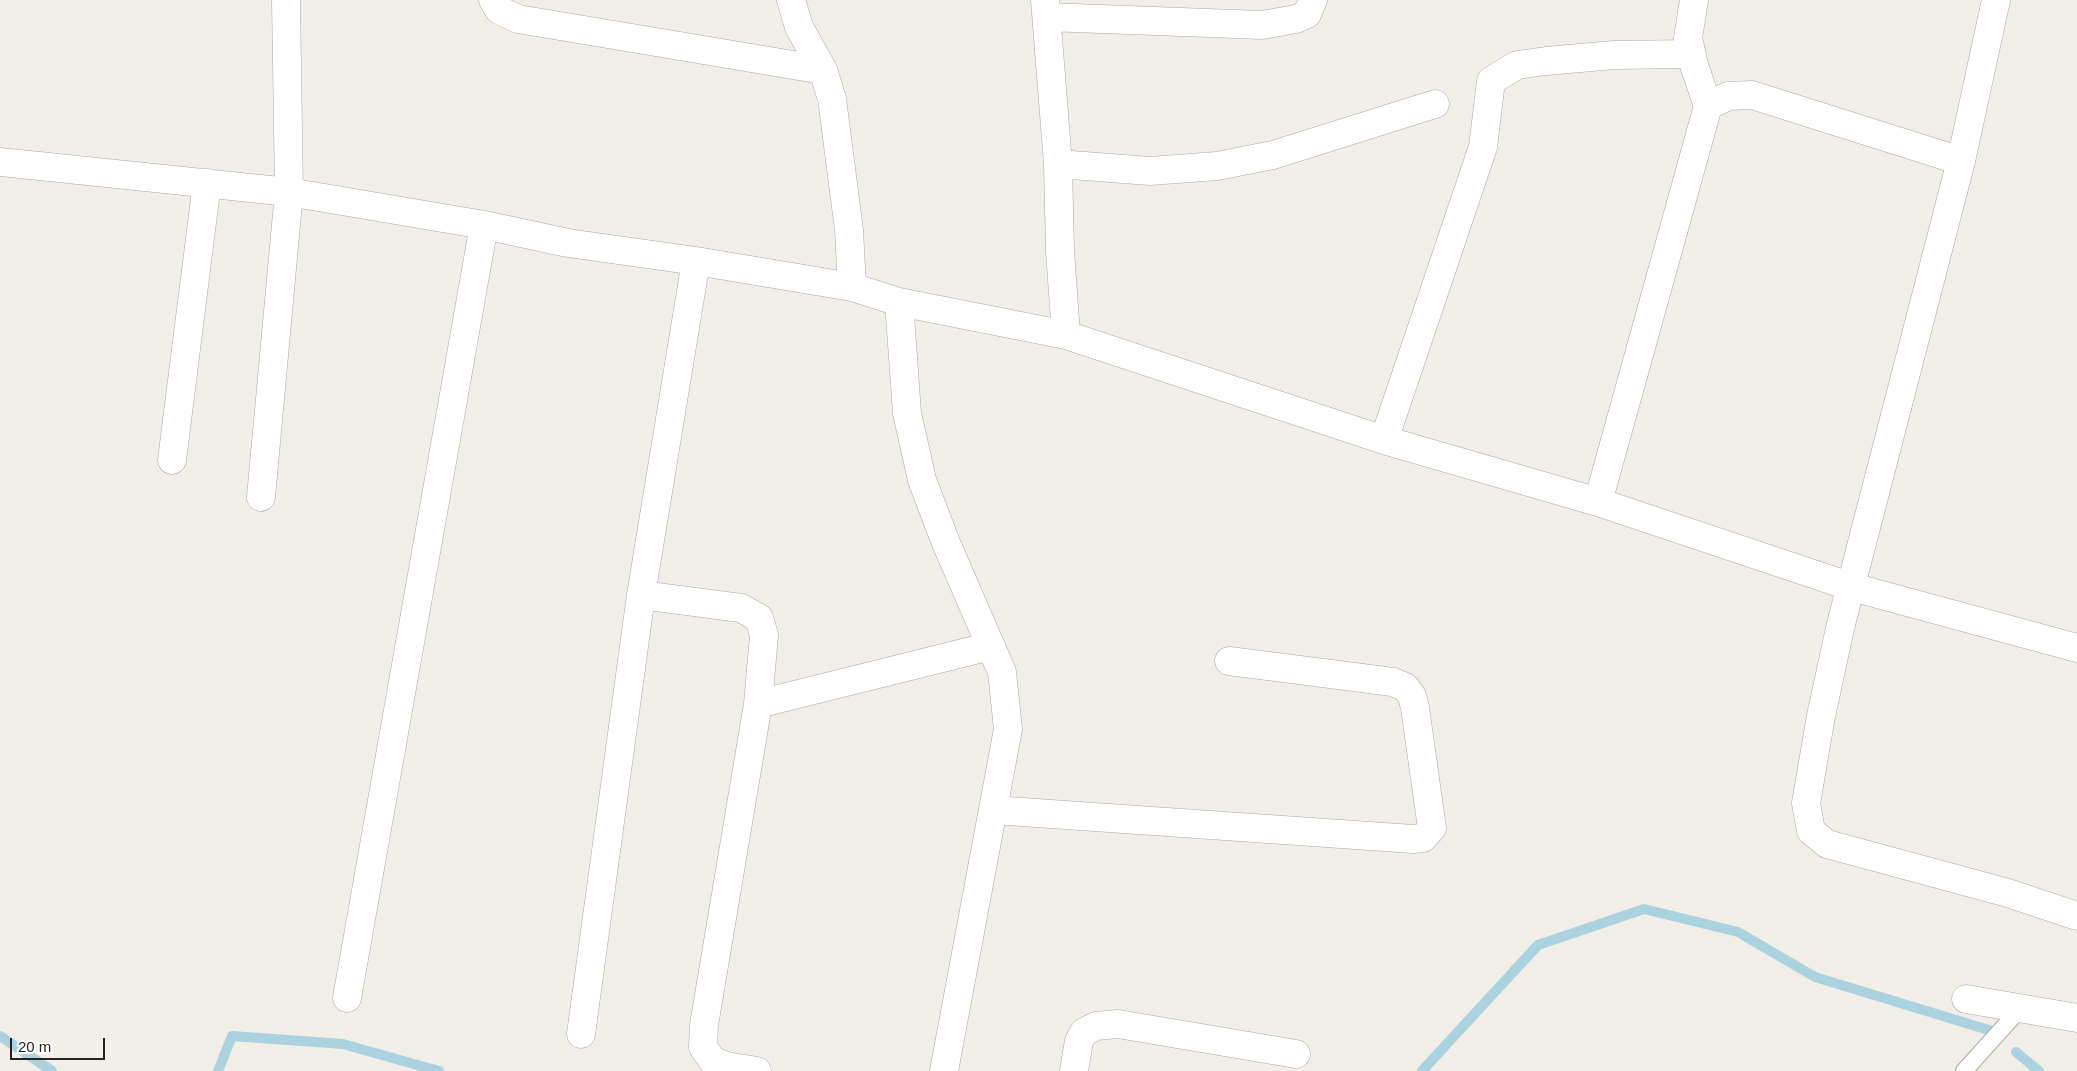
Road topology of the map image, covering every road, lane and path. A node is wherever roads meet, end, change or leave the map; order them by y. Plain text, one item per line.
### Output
1 (286, 0) edge
2 (493, 0) edge
3 (790, 0) edge
4 (1312, 0) edge
5 (1694, 0) edge
6 (1996, 0) edge
7 (1046, 8) edge
8 (1691, 54) junction
9 (823, 70) junction
10 (1435, 104) dead end
11 (1708, 106) junction
12 (0, 162) edge
13 (1961, 162) junction
14 (1058, 164) junction
15 (207, 183) junction
16 (289, 192) junction
17 (484, 225) junction
18 (696, 261) junction
19 (852, 287) junction
20 (899, 302) junction
21 (1066, 335) junction
22 (1384, 440) junction
23 (172, 460) dead end
24 (261, 497) dead end
25 (1598, 502) junction
26 (1852, 587) junction
27 (641, 594) junction
28 (991, 646) junction
29 (2077, 648) edge
30 (1229, 661) dead end
31 (758, 704) junction
32 (993, 810) junction
33 (2077, 916) edge
34 (347, 998) dead end
35 (1966, 999) dead end
36 (2020, 1009) junction
37 (2077, 1018) edge
38 (581, 1034) dead end
39 (1296, 1054) dead end
40 (757, 1071) edge
41 (944, 1071) edge
42 (1074, 1071) edge
43 (1964, 1071) edge

1 - 16 street
2 - 9 street
3 - 9 street
4 - 7 street
5 - 8 street
6 - 13 street
7 - 14 street
8 - 11 street
8 - 22 street
9 - 19 street
10 - 14 street
11 - 13 street
11 - 25 street
12 - 15 street
13 - 26 street
14 - 21 street
15 - 16 street
15 - 23 street
16 - 17 street
16 - 24 street
17 - 18 street
17 - 34 street
18 - 19 street
18 - 27 street
19 - 20 street
20 - 21 street
20 - 28 street
21 - 22 street
22 - 25 street
25 - 26 street
26 - 29 street
26 - 33 street
27 - 31 street
27 - 38 street
28 - 31 street
28 - 32 street
30 - 32 street
31 - 40 street
32 - 41 street
35 - 36 street
36 - 37 street
36 - 43 lane
39 - 42 street

